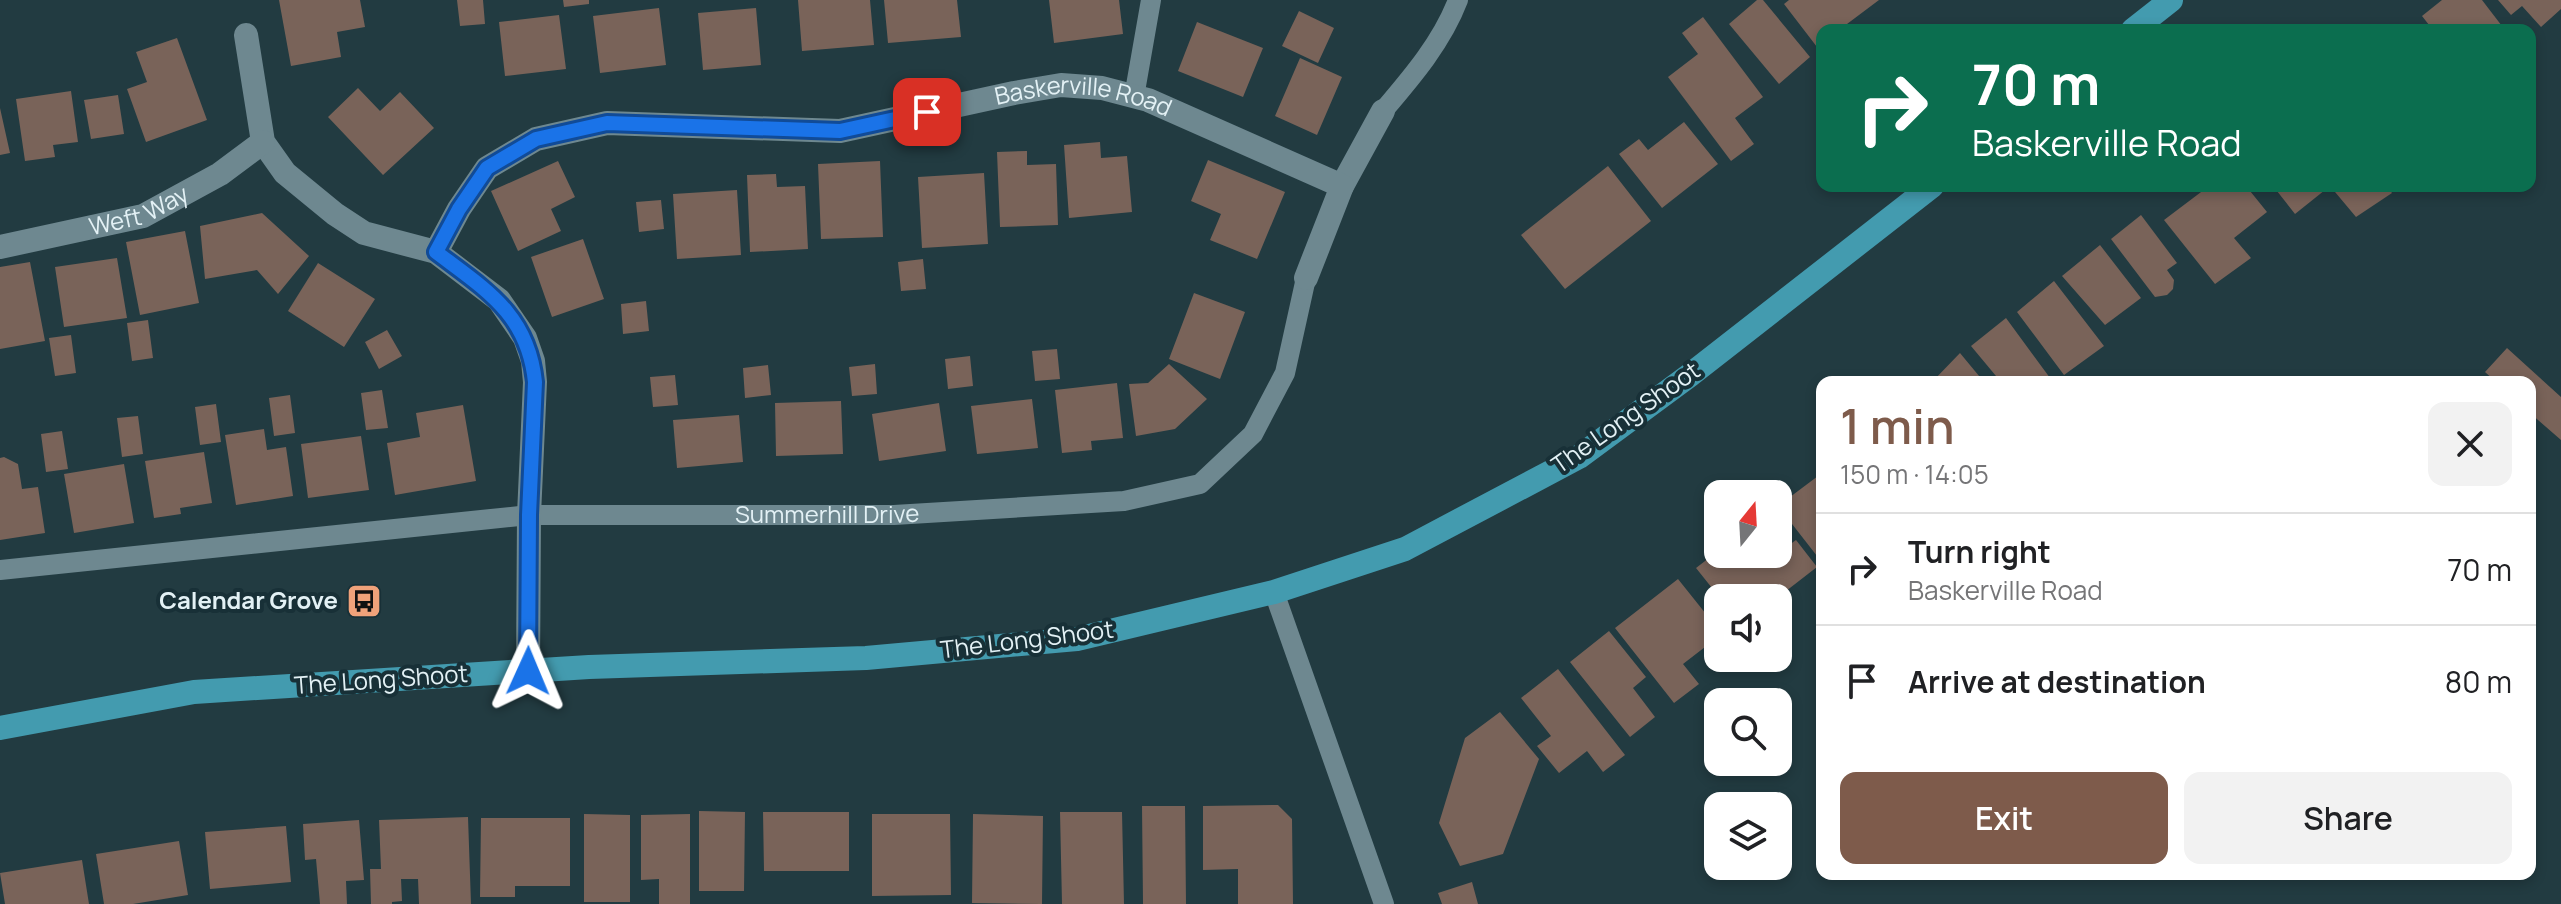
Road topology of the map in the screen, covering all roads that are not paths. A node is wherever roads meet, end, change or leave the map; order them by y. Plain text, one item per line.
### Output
1 (1151, 0) edge
2 (1458, 0) edge
3 (2171, 0) edge
4 (2141, 24) edge
5 (246, 35) dead end
6 (1134, 97) junction
7 (1383, 111) joint
8 (263, 142) junction
9 (1342, 186) junction
10 (1924, 192) edge
11 (0, 247) edge
12 (436, 252) junction
13 (1306, 278) joint
14 (529, 515) junction
15 (0, 570) edge
16 (1274, 592) junction
17 (528, 671) junction
18 (0, 728) edge
19 (1384, 904) edge

1 - 6 lane
2 - 7 lane
3 - 4 main road
5 - 8 street
6 - 9 street, Baskerville Road
6 - 12 street, Baskerville Road
7 - 9 street
8 - 11 street, Weft Way
8 - 12 street
9 - 13 street
10 - 16 main road, The Long Shoot
12 - 14 street
13 - 14 lane, Summerhill Drive
14 - 15 lane, Summerhill Drive
14 - 17 street
16 - 17 main road, The Long Shoot
16 - 19 lane
17 - 18 main road, The Long Shoot

